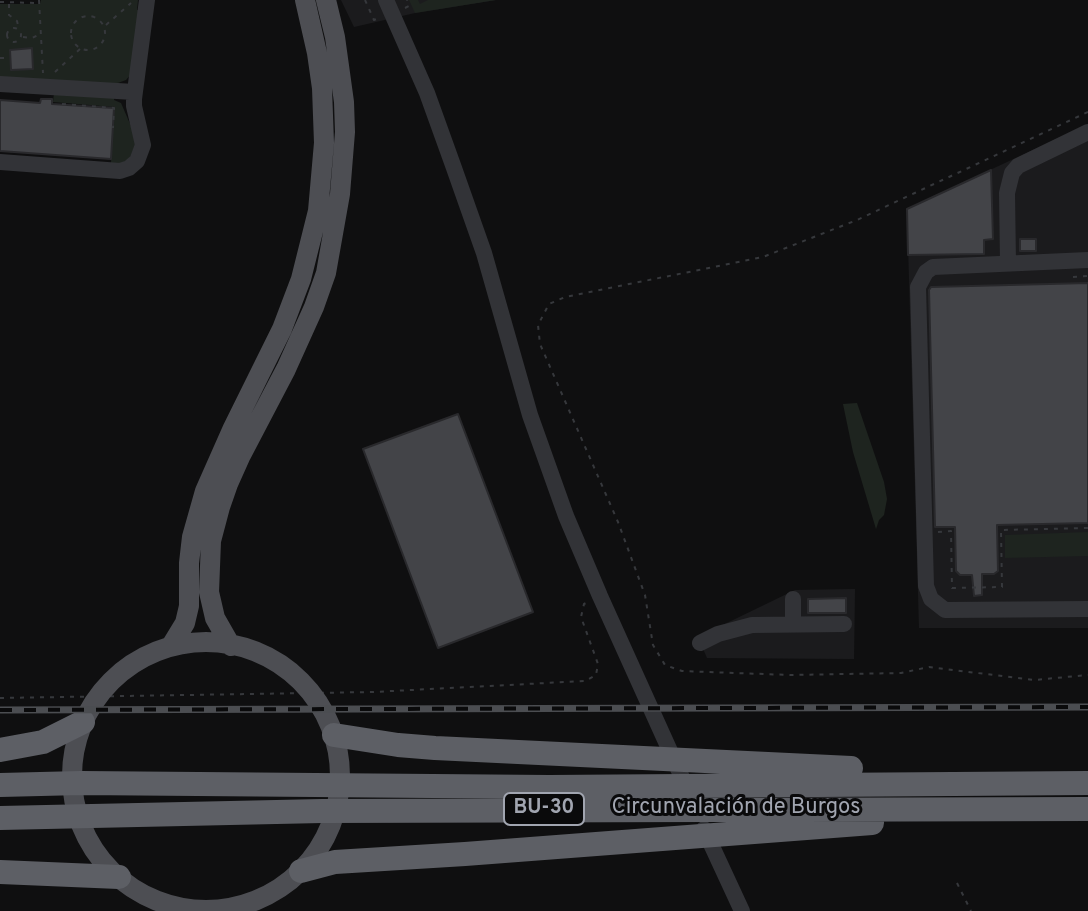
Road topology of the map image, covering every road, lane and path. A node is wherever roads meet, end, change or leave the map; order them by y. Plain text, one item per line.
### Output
1 (135, 0) edge
2 (147, 0) edge
3 (305, 0) edge
4 (326, 0) edge
5 (365, 0) edge
6 (39, 1) edge
7 (0, 2) edge
8 (10, 2) junction
9 (385, 8) edge
10 (104, 27) junction
11 (19, 30) junction
12 (41, 34) junction
13 (7, 37) junction
14 (21, 37) junction
15 (2, 38) edge
16 (81, 48) junction
17 (0, 58) edge
18 (10, 58) dead end
19 (43, 76) dead end
20 (48, 78) dead end
21 (0, 84) edge
22 (134, 92) junction
23 (114, 108) dead end
24 (1088, 112) edge
25 (113, 128) dead end
26 (1088, 132) edge
27 (0, 162) edge
28 (1088, 260) edge
29 (1008, 263) junction
30 (1088, 276) edge
31 (1074, 277) dead end
32 (1088, 528) edge
33 (932, 532) dead end
34 (600, 596) junction
35 (793, 599) dead end
36 (1088, 609) edge
37 (793, 624) junction
38 (844, 624) dead end
39 (700, 643) dead end
40 (171, 646) junction
41 (231, 646) junction
42 (1088, 675) edge
43 (0, 698) edge
44 (83, 722) junction
45 (331, 729) junction
46 (0, 750) edge
47 (1082, 783) edge
48 (0, 785) edge
49 (1062, 809) junction
50 (1088, 809) edge
51 (0, 818) edge
52 (81, 824) junction
53 (301, 871) junction
54 (0, 872) edge
55 (119, 877) junction
56 (957, 883) dead end
57 (164, 906) edge
58 (240, 908) edge
59 (742, 911) edge
60 (971, 911) edge

1 - 10 path
2 - 22 street
3 - 40 main road
4 - 41 main road
5 - 9 path
6 - 8 path
6 - 12 path
7 - 8 path
8 - 11 path
9 - 34 street
10 - 16 path
10 - 16 path
11 - 13 path
11 - 14 path
12 - 14 path
12 - 19 path
13 - 14 path
13 - 15 path
16 - 20 path
17 - 18 path
21 - 22 street
22 - 27 street
23 - 25 path
24 - 42 path
26 - 29 street
28 - 29 street
29 - 36 street
30 - 31 path
32 - 33 path
34 - 43 path
34 - 59 street
35 - 37 street
37 - 38 street
37 - 39 street
40 - 41 main road
40 - 44 main road
41 - 45 main road
44 - 46 highway
44 - 52 main road
45 - 47 highway
45 - 53 main road
47 - 48 highway, Circunvalación de Burgos / BU-30
49 - 50 highway, Circunvalación de Burgos / BU-30
49 - 52 highway, Circunvalación de Burgos / BU-30
49 - 53 highway
51 - 52 highway, Circunvalación de Burgos / BU-30
52 - 55 main road
53 - 58 main road
54 - 55 highway
55 - 57 main road
56 - 60 path
57 - 58 main road

